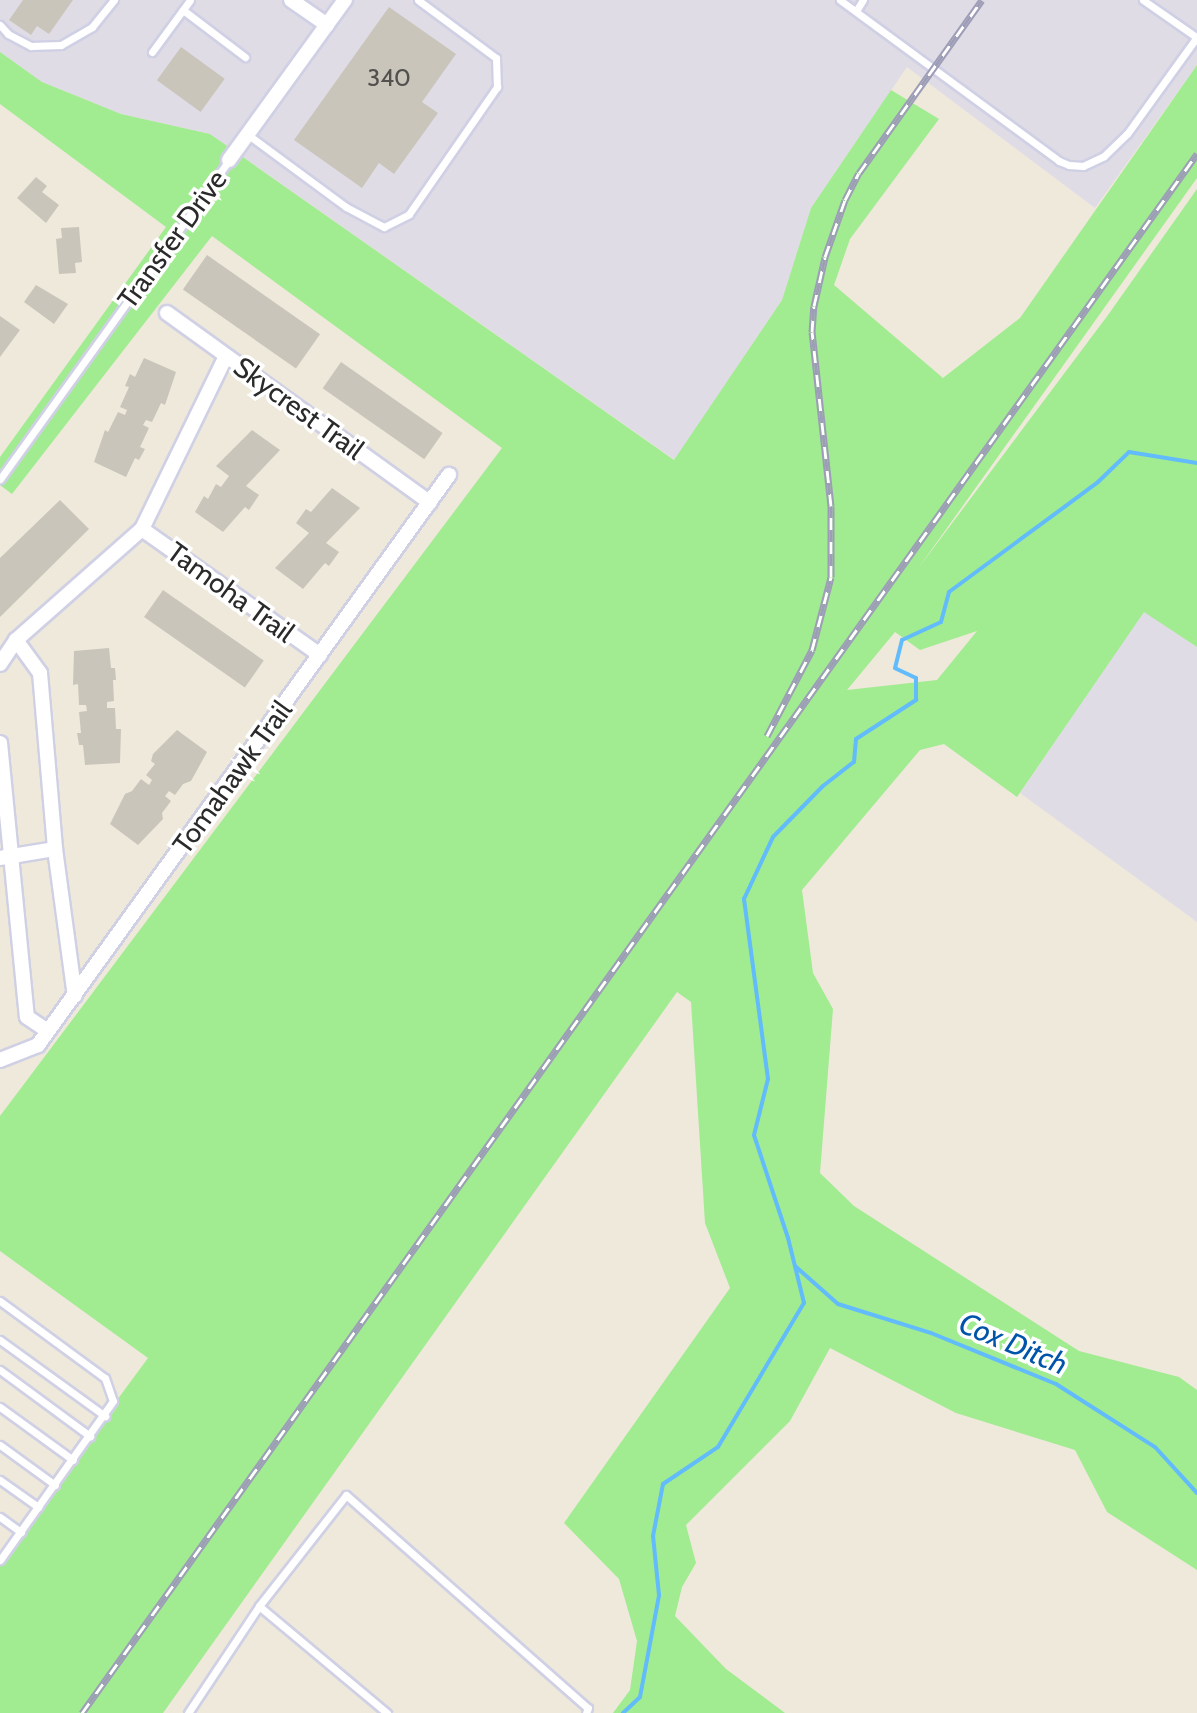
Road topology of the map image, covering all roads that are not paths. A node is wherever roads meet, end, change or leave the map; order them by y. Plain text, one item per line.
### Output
1 (114, 0) edge
2 (190, 0) edge
3 (291, 0) edge
4 (345, 0) edge
5 (418, 0) edge
6 (840, 0) edge
7 (863, 0) edge
8 (1143, 0) edge
9 (183, 10) junction
10 (856, 11) junction
11 (0, 25) edge
12 (327, 25) junction
13 (1197, 37) edge
14 (152, 52) dead end
15 (245, 57) dead end
16 (247, 134) junction
17 (229, 160) joint
18 (167, 313) dead end
19 (226, 356) junction
20 (449, 475) dead end
21 (0, 479) edge
22 (430, 503) junction
23 (142, 529) junction
24 (16, 640) junction
25 (320, 655) junction
26 (0, 664) edge
27 (0, 743) edge
28 (55, 849) junction
29 (5, 856) edge
30 (75, 996) junction
31 (48, 1031) junction
32 (0, 1060) edge
33 (0, 1301) edge
34 (0, 1340) edge
35 (0, 1370) edge
36 (0, 1407) edge
37 (105, 1416) junction
38 (90, 1436) junction
39 (0, 1445) edge
40 (73, 1460) junction
41 (0, 1480) edge
42 (55, 1485) junction
43 (38, 1507) junction
44 (0, 1517) edge
45 (21, 1532) junction
46 (1, 1557) edge
47 (259, 1606) junction
48 (188, 1713) edge
49 (387, 1713) edge
50 (586, 1713) edge

1 - 11 lane
2 - 9 lane
3 - 12 street
4 - 12 street, Transfer Drive
5 - 16 lane
6 - 10 lane
7 - 10 lane
8 - 13 lane
9 - 14 lane
9 - 15 lane
10 - 13 lane
12 - 16 street, Transfer Drive
16 - 17 street, Transfer Drive
17 - 21 lane, Transfer Drive
18 - 19 street, Skycrest Trail
19 - 22 street, Skycrest Trail
19 - 23 street
20 - 22 street, Tomahawk Trail
22 - 25 street, Tomahawk Trail
23 - 24 street
23 - 25 street, Tamoha Trail
24 - 26 street
24 - 28 street
25 - 30 street, Tomahawk Trail
27 - 29 street
28 - 29 street
28 - 30 street
29 - 31 street
30 - 31 street, Tomahawk Trail
31 - 32 street, Tomahawk Trail
33 - 37 lane
34 - 37 lane
35 - 38 lane
36 - 40 lane
37 - 38 lane
38 - 40 lane
39 - 42 lane
40 - 42 lane
41 - 43 lane
42 - 43 lane
43 - 45 lane
44 - 45 lane
45 - 46 lane
47 - 48 lane
47 - 49 lane
47 - 50 lane

